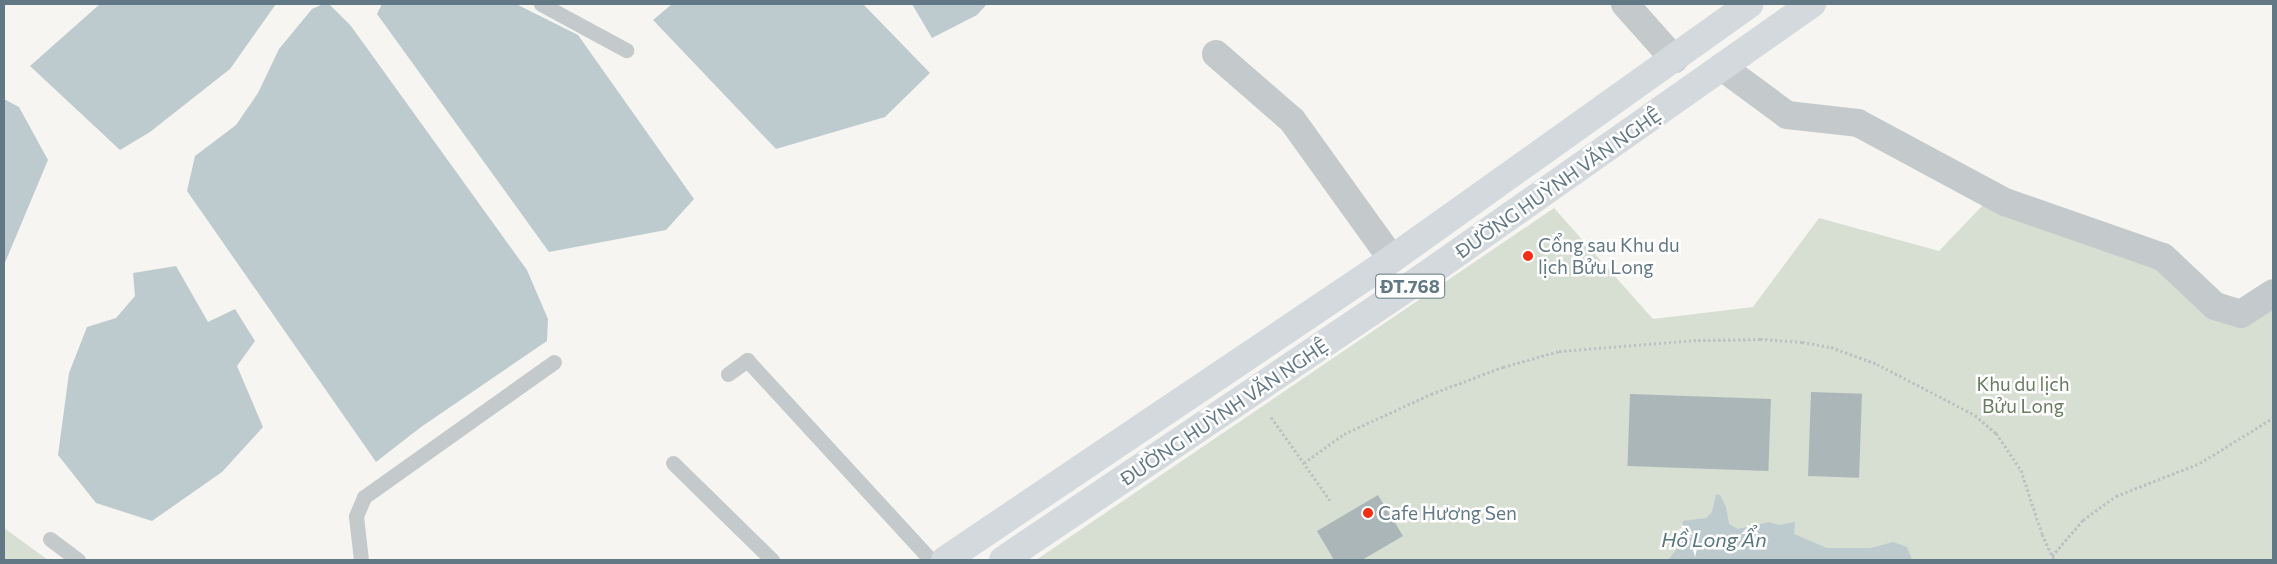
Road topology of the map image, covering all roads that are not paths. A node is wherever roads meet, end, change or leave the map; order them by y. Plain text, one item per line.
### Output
1 (541, 4) edge
2 (1625, 4) edge
3 (1750, 4) edge
4 (1812, 4) edge
5 (626, 50) dead end
6 (1216, 54) dead end
7 (1674, 59) junction
8 (1722, 67) junction
9 (1392, 259) junction
10 (2273, 293) edge
11 (554, 362) dead end
12 (728, 374) dead end
13 (672, 463) dead end
14 (50, 539) dead end
15 (78, 560) edge
16 (360, 560) edge
17 (772, 560) edge
18 (930, 560) edge
19 (945, 560) edge
20 (1004, 560) edge

1 - 5 lane
2 - 7 street
3 - 7 main road, ĐƯỜNG HUỲNH VĂN NGHỆ / ĐT.768
4 - 8 main road, ĐƯỜNG HUỲNH VĂN NGHỆ / ĐT.768
6 - 9 street
7 - 9 main road, ĐƯỜNG HUỲNH VĂN NGHỆ / ĐT.768
8 - 10 street
8 - 20 main road, ĐƯỜNG HUỲNH VĂN NGHỆ / ĐT.768
9 - 19 main road, ĐƯỜNG HUỲNH VĂN NGHỆ / ĐT.768
11 - 16 lane
12 - 18 lane
13 - 17 lane
14 - 15 lane

